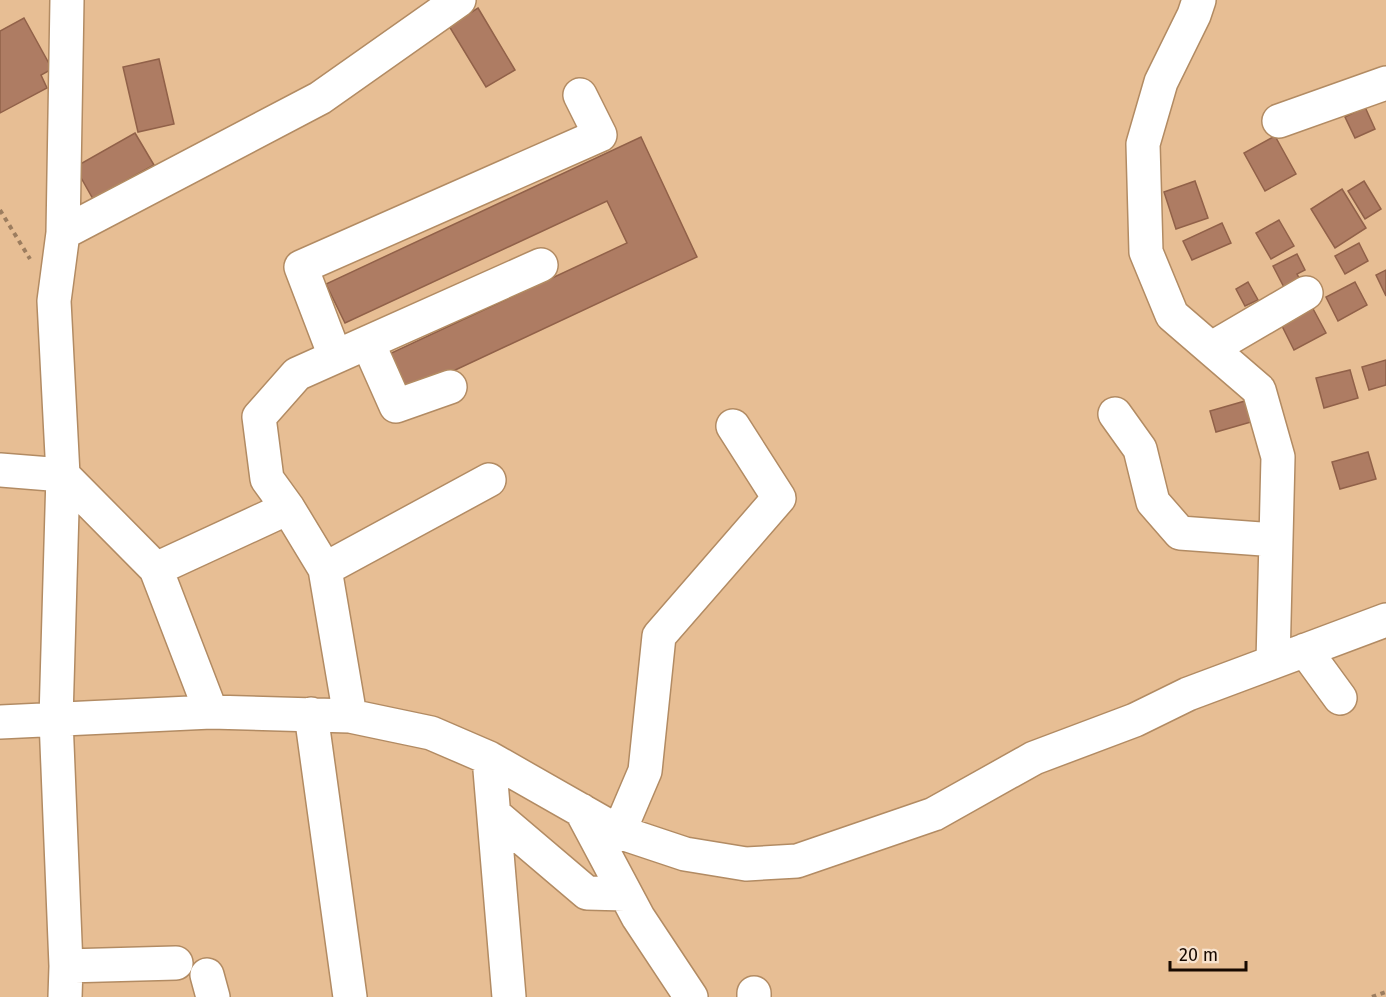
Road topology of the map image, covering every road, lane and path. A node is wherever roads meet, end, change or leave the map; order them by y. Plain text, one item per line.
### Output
1 (67, 0) edge
2 (459, 0) edge
3 (1199, 0) edge
4 (1386, 84) edge
5 (580, 95) dead end
6 (1279, 121) dead end
7 (0, 210) edge
8 (63, 233) junction
9 (30, 260) dead end
10 (541, 265) dead end
11 (1306, 293) dead end
12 (368, 342) junction
13 (1212, 348) junction
14 (335, 356) junction
15 (450, 387) dead end
16 (1116, 414) dead end
17 (733, 426) dead end
18 (0, 470) edge
19 (63, 475) junction
20 (489, 480) dead end
21 (288, 508) junction
22 (1276, 540) junction
23 (156, 569) junction
24 (325, 569) junction
25 (1386, 620) edge
26 (1305, 650) junction
27 (1273, 662) junction
28 (1340, 698) dead end
29 (211, 712) junction
30 (311, 714) junction
31 (350, 716) junction
32 (56, 719) junction
33 (0, 722) edge
34 (489, 758) junction
35 (581, 810) junction
36 (494, 814) junction
37 (619, 832) junction
38 (625, 894) junction
39 (176, 963) dead end
40 (66, 982) edge
41 (1386, 992) edge
42 (350, 997) edge
43 (509, 997) edge
44 (692, 997) edge
45 (1372, 997) edge

1 - 8 street
2 - 8 street
3 - 13 street
4 - 6 street
5 - 14 street
7 - 9 path
8 - 19 street
10 - 12 street
11 - 13 street
12 - 14 street
12 - 15 street
13 - 22 street
14 - 21 street
16 - 22 street
17 - 37 street
18 - 19 street
19 - 23 street
19 - 32 street
20 - 24 street
21 - 23 street
21 - 24 street
22 - 27 street
23 - 29 street
24 - 31 street
25 - 26 street
26 - 27 street
26 - 28 street
27 - 37 street
29 - 30 street
29 - 32 street
30 - 31 street
30 - 42 street
31 - 34 street
32 - 33 street
32 - 40 street
34 - 35 street
34 - 36 street
35 - 37 street
35 - 38 street
36 - 38 street
36 - 43 street
38 - 44 street
39 - 40 street
41 - 45 path

